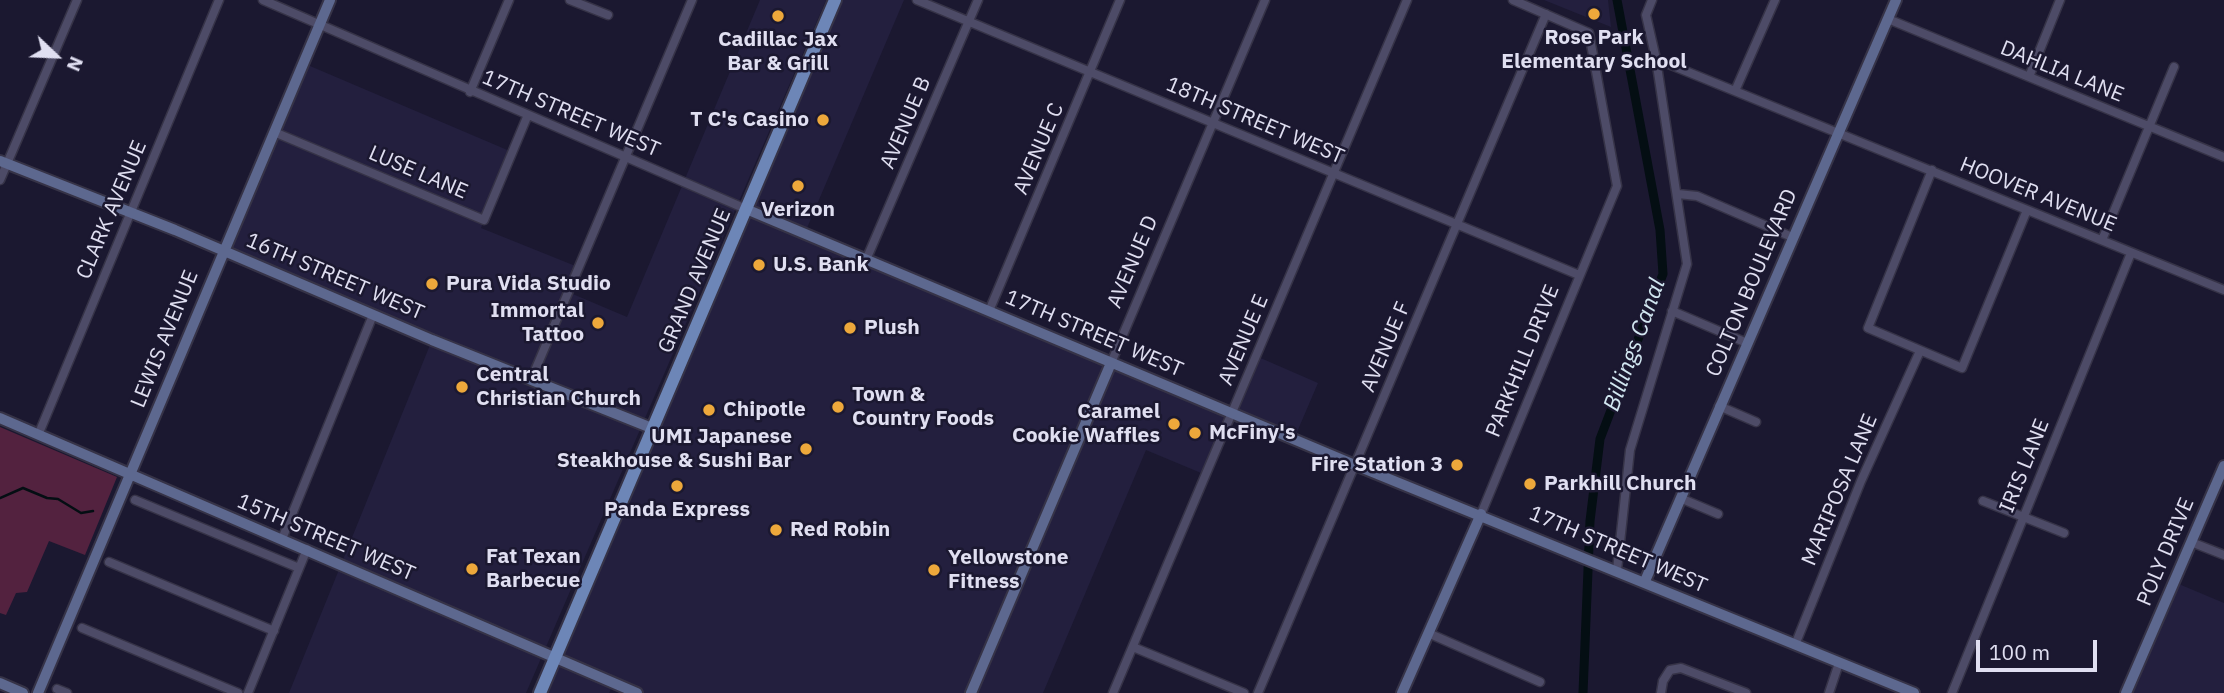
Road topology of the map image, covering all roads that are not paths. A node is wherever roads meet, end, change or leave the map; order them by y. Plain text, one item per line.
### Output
1 (219, 0) edge
2 (263, 0) edge
3 (330, 0) edge
4 (509, 0) edge
5 (570, 0) edge
6 (692, 0) edge
7 (835, 0) edge
8 (916, 0) edge
9 (978, 0) edge
10 (1120, 0) edge
11 (1265, 0) edge
12 (1408, 0) edge
13 (1513, 0) edge
14 (1652, 0) edge
15 (1775, 0) edge
16 (1896, 0) edge
17 (2060, 0) edge
18 (75, 1) edge
19 (1546, 14) junction
20 (608, 15) dead end
21 (1888, 19) junction
22 (969, 22) junction
23 (319, 25) junction
24 (1656, 59) junction
25 (2174, 67) dead end
26 (1090, 72) junction
27 (2028, 77) junction
28 (1735, 91) junction
29 (470, 92) junction
30 (527, 117) junction
31 (1213, 123) junction
32 (2149, 126) junction
33 (274, 132) junction
34 (1838, 133) junction
35 (624, 156) junction
36 (2224, 157) edge
37 (3, 163) edge
38 (1932, 170) junction
39 (1334, 173) junction
40 (0, 180) edge
41 (1678, 194) junction
42 (746, 209) junction
43 (2027, 210) junction
44 (129, 212) junction
45 (1457, 225) junction
46 (1792, 237) junction
47 (2102, 240) junction
48 (223, 250) junction
49 (2131, 253) junction
50 (866, 260) junction
51 (1579, 275) junction
52 (2224, 289) edge
53 (989, 311) junction
54 (1672, 311) junction
55 (373, 315) junction
56 (1747, 343) junction
57 (1920, 351) junction
58 (1111, 363) junction
59 (531, 380) junction
60 (1719, 405) junction
61 (1232, 413) junction
62 (0, 418) edge
63 (1756, 422) dead end
64 (654, 429) junction
65 (38, 433) junction
66 (1355, 465) junction
67 (2224, 466) edge
68 (130, 476) junction
69 (1680, 498) junction
70 (135, 500) dead end
71 (1983, 501) dead end
72 (1481, 514) junction
73 (1718, 514) dead end
74 (2024, 517) junction
75 (2064, 533) dead end
76 (282, 539) junction
77 (2191, 542) junction
78 (307, 549) junction
79 (2224, 555) edge
80 (109, 562) dead end
81 (299, 568) junction
82 (1617, 570) junction
83 (1645, 582) junction
84 (82, 628) dead end
85 (274, 631) junction
86 (1428, 633) junction
87 (1795, 645) junction
88 (1133, 647) junction
89 (556, 658) junction
90 (1839, 663) junction
91 (1540, 682) dead end
92 (0, 683) edge
93 (57, 689) dead end
94 (23, 693) edge
95 (38, 693) edge
96 (67, 693) edge
97 (239, 693) edge
98 (248, 693) edge
99 (540, 693) edge
100 (637, 693) edge
101 (971, 693) edge
102 (1113, 693) edge
103 (1244, 693) edge
104 (1258, 693) edge
105 (1402, 693) edge
106 (1661, 693) edge
107 (1746, 693) edge
108 (1829, 693) edge
109 (1914, 693) edge
110 (1951, 693) edge
111 (2126, 693) edge

1 - 44 street, CLARK AVENUE
2 - 23 street, 17TH STREET WEST
3 - 23 street, LEWIS AVENUE
4 - 29 street
5 - 20 street
6 - 35 street
7 - 42 main road, GRAND AVENUE
8 - 22 street, 18TH STREET WEST
9 - 22 street, AVENUE B
10 - 26 street, AVENUE C
11 - 31 street, AVENUE D
12 - 39 street, AVENUE E
13 - 19 street
14 - 24 street
15 - 28 street
16 - 21 street, COLTON BOULEVARD
17 - 27 street
18 - 37 street
19 - 45 street, AVENUE F
19 - 51 street, PARKHILL DRIVE
21 - 27 street, DAHLIA LANE
21 - 34 street, COLTON BOULEVARD
22 - 26 street, 18TH STREET WEST
22 - 50 street, AVENUE B
23 - 29 street, 17TH STREET WEST
23 - 33 street, LEWIS AVENUE
24 - 28 street, HOOVER AVENUE
24 - 41 street
25 - 32 street
26 - 31 street, 18TH STREET WEST
26 - 53 street, AVENUE C
27 - 32 street, DAHLIA LANE
28 - 34 street, HOOVER AVENUE
29 - 30 street, 17TH STREET WEST
30 - 33 street, LUSE LANE
30 - 35 street, 17TH STREET WEST
31 - 39 street, 18TH STREET WEST
31 - 58 street, AVENUE D
32 - 36 street, DAHLIA LANE
32 - 47 street
33 - 48 street, LEWIS AVENUE
34 - 38 street, HOOVER AVENUE
34 - 46 street, COLTON BOULEVARD
35 - 42 street, 17TH STREET WEST
35 - 59 street
37 - 40 street
37 - 44 street, 16TH STREET WEST
38 - 43 street, HOOVER AVENUE
38 - 57 street
39 - 45 street, 18TH STREET WEST
39 - 61 street, AVENUE E
41 - 46 street
41 - 54 street
42 - 50 street, 17TH STREET WEST
42 - 64 main road, GRAND AVENUE
43 - 47 street, HOOVER AVENUE
43 - 57 street
44 - 48 street, 16TH STREET WEST
44 - 65 street, CLARK AVENUE
45 - 51 street, 18TH STREET WEST
45 - 66 street, AVENUE F
46 - 56 street, COLTON BOULEVARD
47 - 49 street, HOOVER AVENUE
48 - 55 street, 16TH STREET WEST
48 - 68 street, LEWIS AVENUE
49 - 52 street, HOOVER AVENUE
49 - 74 street, IRIS LANE
50 - 53 street, 17TH STREET WEST
51 - 72 street, PARKHILL DRIVE
53 - 58 street, 17TH STREET WEST
54 - 56 street
54 - 82 street
55 - 59 street, 16TH STREET WEST
55 - 76 street
56 - 60 street, COLTON BOULEVARD
57 - 87 street, MARIPOSA LANE
58 - 61 street, 17TH STREET WEST
58 - 101 street, AVENUE D
59 - 64 street, 16TH STREET WEST
60 - 63 street
60 - 69 street, COLTON BOULEVARD
61 - 66 street, 17TH STREET WEST
61 - 88 street, AVENUE E
62 - 65 street, 15TH STREET WEST
64 - 89 main road, GRAND AVENUE
65 - 68 street, 15TH STREET WEST
66 - 72 street, 17TH STREET WEST
66 - 104 street, AVENUE F
67 - 77 street, POLY DRIVE
68 - 76 street, 15TH STREET WEST
68 - 95 street, LEWIS AVENUE
69 - 73 street
69 - 83 street, COLTON BOULEVARD
70 - 81 street
71 - 74 street
72 - 82 street, 17TH STREET WEST
72 - 86 street, PARKHILL DRIVE
74 - 75 street
74 - 110 street, IRIS LANE
76 - 78 street, 15TH STREET WEST
77 - 79 street
77 - 111 street, POLY DRIVE
78 - 81 street
78 - 89 street, 15TH STREET WEST
80 - 85 street
81 - 85 street
82 - 83 street, 17TH STREET WEST
83 - 87 street, 17TH STREET WEST
84 - 97 street
85 - 98 street
86 - 91 street
86 - 105 street, PARKHILL DRIVE
87 - 90 street, 17TH STREET WEST
88 - 102 street, AVENUE E
88 - 103 street
89 - 99 main road, GRAND AVENUE
89 - 100 street, 15TH STREET WEST
90 - 108 street
90 - 109 street, 17TH STREET WEST
92 - 94 street
93 - 96 street
106 - 107 street

